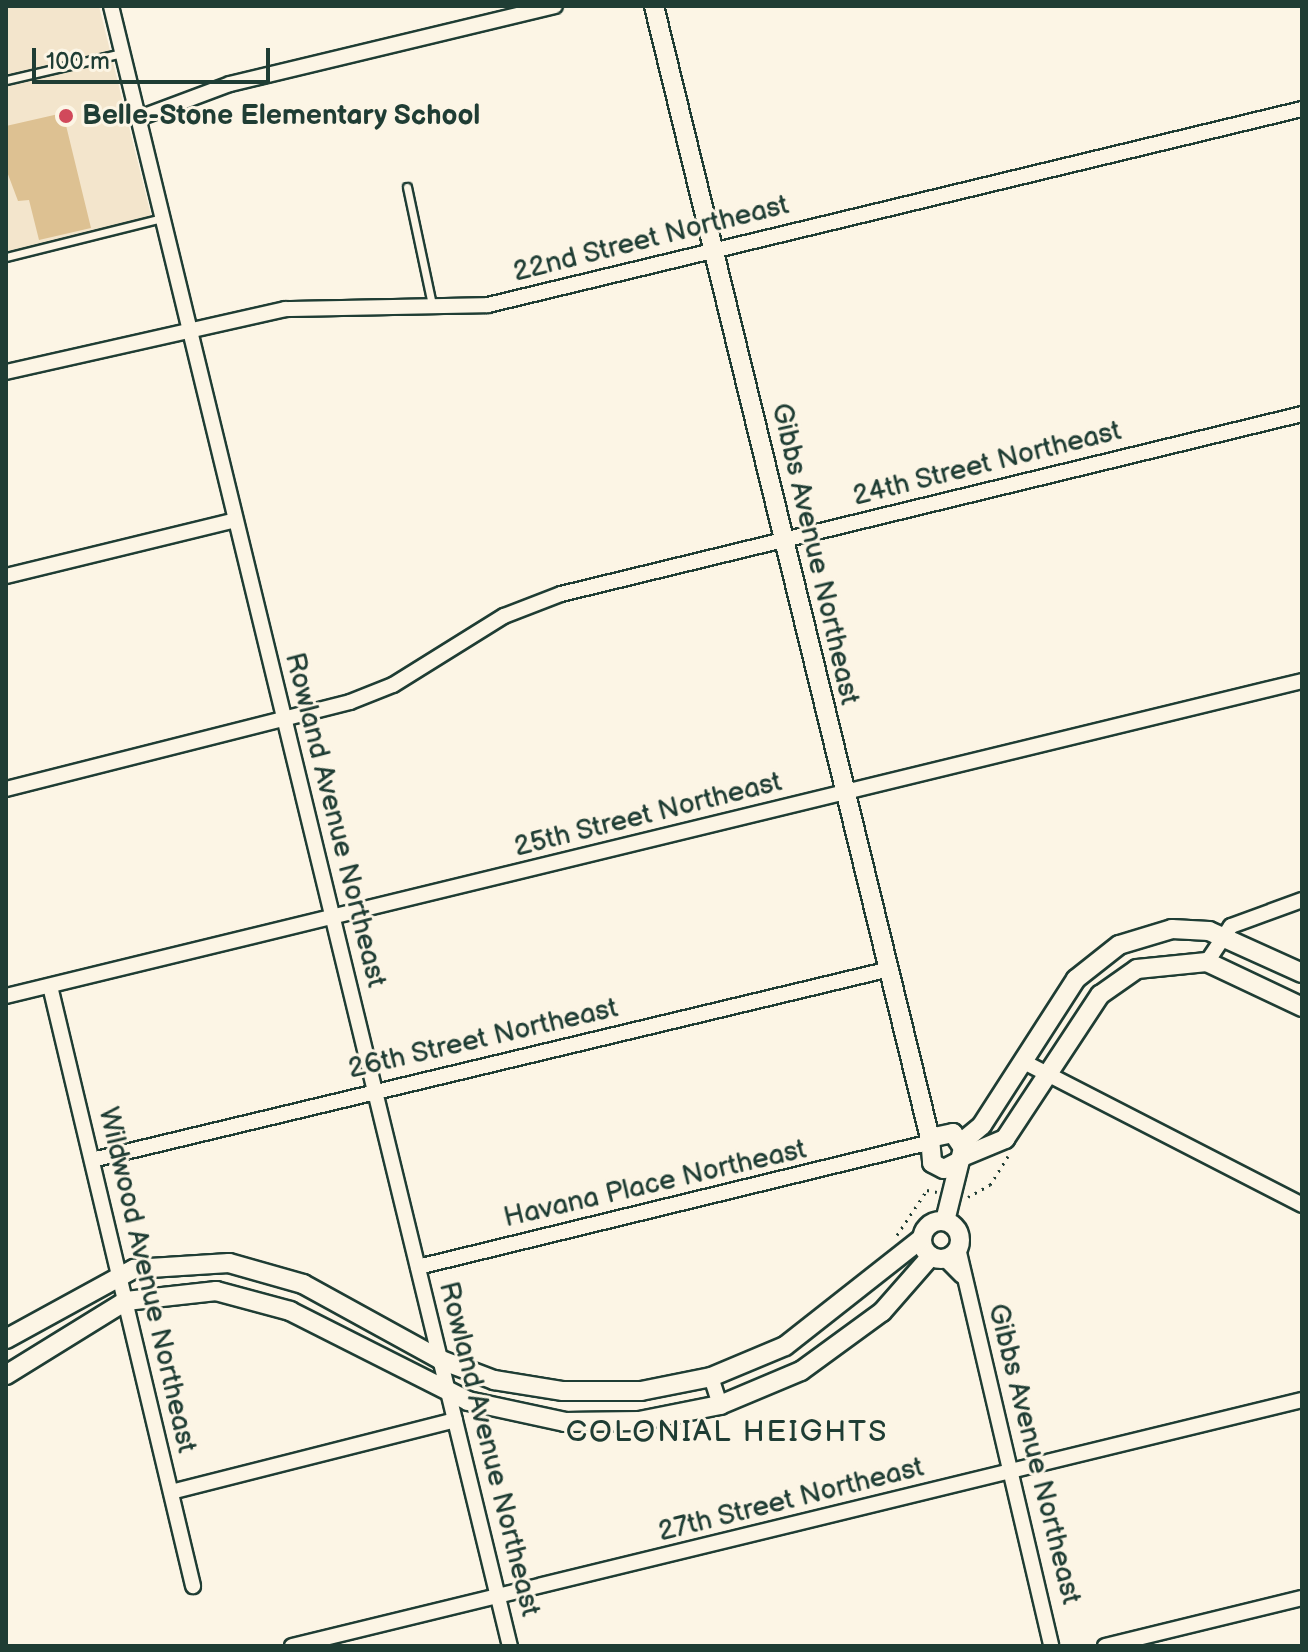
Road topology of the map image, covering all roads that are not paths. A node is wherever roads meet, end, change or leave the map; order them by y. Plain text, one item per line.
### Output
1 (111, 6) edge
2 (555, 6) edge
3 (654, 6) edge
4 (122, 53) junction
5 (6, 80) edge
6 (1302, 109) edge
7 (139, 118) junction
8 (407, 187) dead end
9 (163, 218) junction
10 (714, 250) junction
11 (6, 257) edge
12 (433, 311) junction
13 (190, 328) junction
14 (6, 372) edge
15 (1302, 414) edge
16 (235, 520) junction
17 (783, 541) junction
18 (6, 576) edge
19 (1302, 681) edge
20 (284, 721) junction
21 (6, 789) edge
22 (844, 794) junction
23 (1302, 900) edge
24 (333, 919) junction
25 (1220, 934) junction
26 (1207, 962) junction
27 (886, 970) junction
28 (1302, 973) edge
29 (50, 986) junction
30 (6, 996) edge
31 (1302, 1007) edge
32 (1024, 1062) junction
33 (1049, 1075) junction
34 (375, 1092) junction
35 (931, 1142) junction
36 (958, 1157) junction
37 (92, 1160) junction
38 (1302, 1205) edge
39 (939, 1222) junction
40 (922, 1238) junction
41 (944, 1254) junction
42 (418, 1267) junction
43 (120, 1274) junction
44 (126, 1301) junction
45 (6, 1339) edge
46 (441, 1360) junction
47 (6, 1375) edge
48 (711, 1377) junction
49 (449, 1393) junction
50 (1302, 1400) edge
51 (720, 1405) junction
52 (455, 1420) junction
53 (1010, 1473) junction
54 (171, 1492) junction
55 (193, 1586) dead end
56 (499, 1597) junction
57 (1302, 1598) edge
58 (292, 1646) edge
59 (510, 1646) edge
60 (1051, 1646) edge
61 (1105, 1646) edge

1 - 4 street, Rowland Avenue Northeast
2 - 7 street
3 - 10 street, Gibbs Avenue Northeast
4 - 5 lane
4 - 7 street, Rowland Avenue Northeast
6 - 10 street, 22nd Street Northeast
7 - 9 street, Rowland Avenue Northeast
8 - 12 lane
9 - 11 lane
9 - 13 street, Rowland Avenue Northeast
10 - 12 street, 22nd Street Northeast
10 - 17 street, Gibbs Avenue Northeast
12 - 13 street, 22nd Street Northeast
13 - 14 street, 22nd Street Northeast
13 - 16 street, Rowland Avenue Northeast
15 - 17 street, 24th Street Northeast
16 - 18 street
16 - 20 street, Rowland Avenue Northeast
17 - 20 street, 24th Street Northeast
17 - 22 street, Gibbs Avenue Northeast
19 - 22 street, 25th Street Northeast
20 - 21 street, 24th Street Northeast
20 - 24 street, Rowland Avenue Northeast
22 - 24 street, 25th Street Northeast
22 - 27 street, Gibbs Avenue Northeast
23 - 25 street
24 - 29 street, 25th Street Northeast
24 - 34 street, Rowland Avenue Northeast
25 - 26 street
25 - 28 street
25 - 32 street
26 - 31 street
26 - 33 street
27 - 34 street, 26th Street Northeast
27 - 35 street, Gibbs Avenue Northeast
29 - 30 street, 25th Street Northeast
29 - 37 street, Wildwood Avenue Northeast
32 - 33 street
32 - 36 street
33 - 36 street
33 - 38 street
34 - 37 street, 26th Street Northeast
34 - 42 street, Rowland Avenue Northeast
35 - 36 street
35 - 36 street
35 - 42 street, Havana Place Northeast
36 - 39 street
37 - 43 street, Wildwood Avenue Northeast
39 - 40 street
39 - 41 street
40 - 41 street
40 - 48 street
41 - 51 street
41 - 53 street, Gibbs Avenue Northeast
42 - 46 street, Rowland Avenue Northeast
43 - 44 street, Wildwood Avenue Northeast
43 - 45 street
43 - 46 street
44 - 47 street
44 - 49 street
44 - 54 street, Wildwood Avenue Northeast
46 - 48 street
46 - 49 street, Rowland Avenue Northeast
48 - 51 street
49 - 51 street
49 - 52 street, Rowland Avenue Northeast
50 - 53 street, 27th Street Northeast
52 - 54 street
52 - 56 street, Rowland Avenue Northeast
53 - 56 street, 27th Street Northeast
53 - 60 street, Gibbs Avenue Northeast
54 - 55 street, Wildwood Avenue Northeast
56 - 58 street, 27th Street Northeast
56 - 59 street, Rowland Avenue Northeast
57 - 61 street

